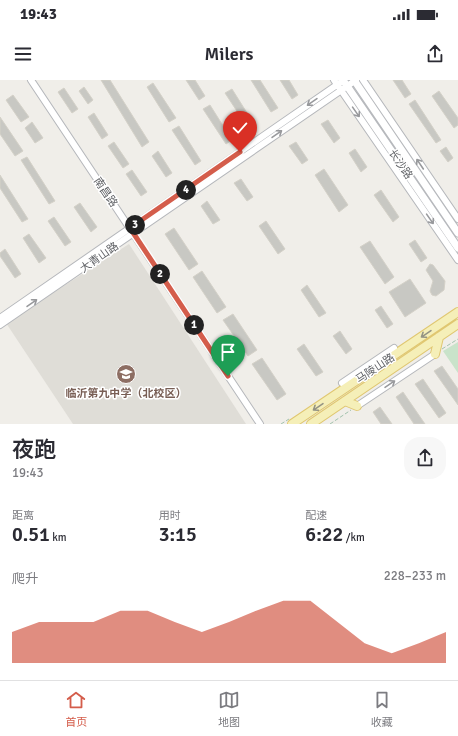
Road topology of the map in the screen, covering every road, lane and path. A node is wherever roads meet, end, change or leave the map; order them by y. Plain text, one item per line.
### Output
1 (31, 80) edge
2 (355, 80) edge
3 (363, 80) edge
4 (341, 83) edge
5 (458, 220) edge
6 (131, 231) junction
7 (458, 234) edge
8 (445, 241) junction
9 (456, 245) edge
10 (458, 260) edge
11 (458, 312) edge
12 (0, 318) edge
13 (458, 324) edge
14 (0, 325) edge
15 (439, 337) junction
16 (458, 338) edge
17 (398, 349) junction
18 (435, 354) junction
19 (342, 383) joint
20 (340, 392) junction
21 (345, 401) junction
22 (357, 406) junction
23 (260, 424) edge
24 (292, 424) edge
25 (311, 424) edge
26 (330, 424) edge

1 - 6 street, 南昌路
2 - 4 street, 大青山路
2 - 7 main road, 长沙路
5 -> 3 street
4 - 6 street, 大青山路
4 -> 8 street
4 - 9 main road, 长沙路
6 - 12 street, 大青山路
14 -> 6 street, 大青山路
6 - 23 street, 南昌路
8 - 9 main road
8 - 10 street
11 -> 17 main road, 马陵山路
13 - 15 main road, 马陵山路
15 - 18 main road
15 - 21 main road, 马陵山路
16 - 18 path
17 - 19 street
17 - 20 main road, 马陵山路
22 -> 18 street
19 - 20 main road
20 -> 24 main road, 马陵山路
21 - 22 main road
21 - 25 main road, 马陵山路
22 - 26 path

